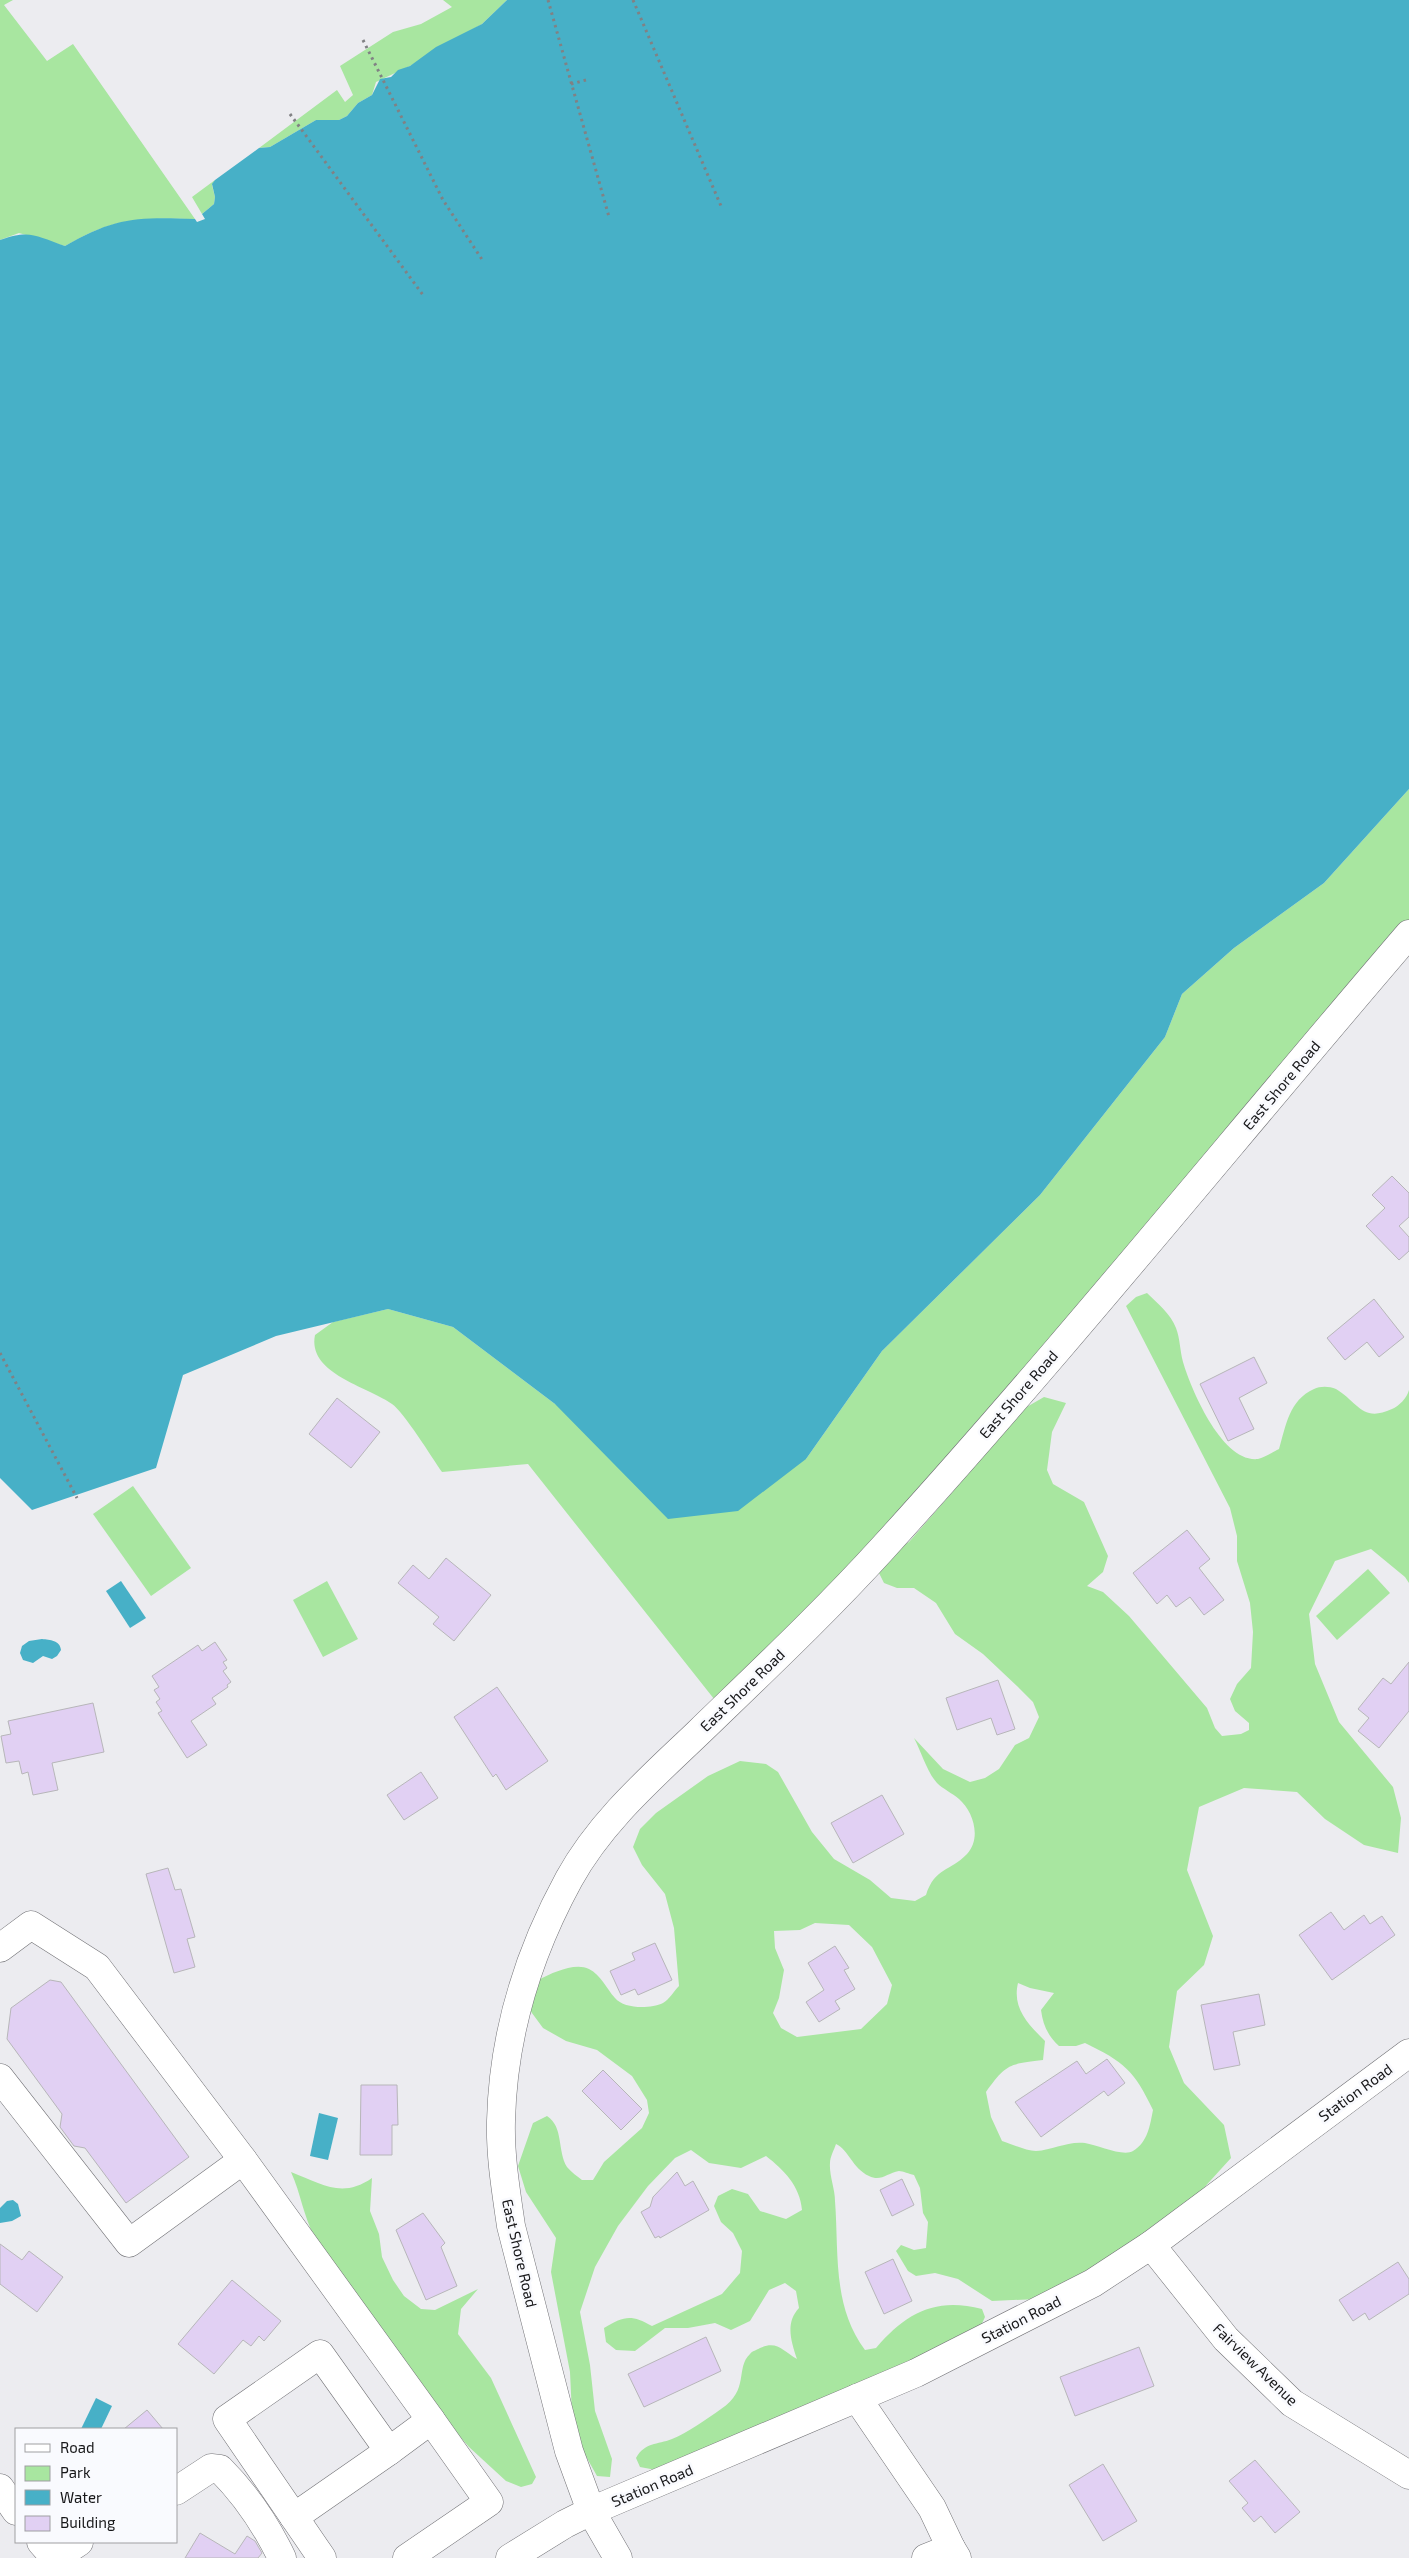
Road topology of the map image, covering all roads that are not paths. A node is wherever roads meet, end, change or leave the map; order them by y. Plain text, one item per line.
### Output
1 (1409, 934) edge
2 (0, 1948) edge
3 (1409, 2053) edge
4 (0, 2078) edge
5 (243, 2160) junction
6 (1151, 2245) junction
7 (857, 2398) junction
8 (432, 2420) junction
9 (388, 2451) junction
10 (1409, 2475) edge
11 (0, 2488) edge
12 (178, 2490) edge
13 (15, 2510) edge
14 (591, 2511) junction
15 (294, 2517) junction
16 (42, 2543) edge
17 (78, 2543) edge
18 (954, 2553) edge
19 (55, 2558) edge
20 (282, 2558) edge
21 (322, 2558) edge
22 (407, 2558) edge
23 (510, 2558) edge
24 (618, 2558) edge
25 (926, 2558) edge

1 - 14 main road, East Shore Road
2 - 5 main road
3 - 6 main road, Station Road
4 - 5 main road
5 - 8 main road
6 - 7 main road, Station Road
6 - 10 main road, Fairview Avenue
7 - 14 main road, Station Road
7 - 18 main road
8 - 9 main road
8 - 22 main road
9 - 15 main road
9 - 15 main road
11 - 13 main road
12 - 20 main road
14 - 23 main road
14 - 24 main road, East Shore Road
15 - 21 main road
16 - 19 main road
17 - 19 main road
18 - 25 main road

